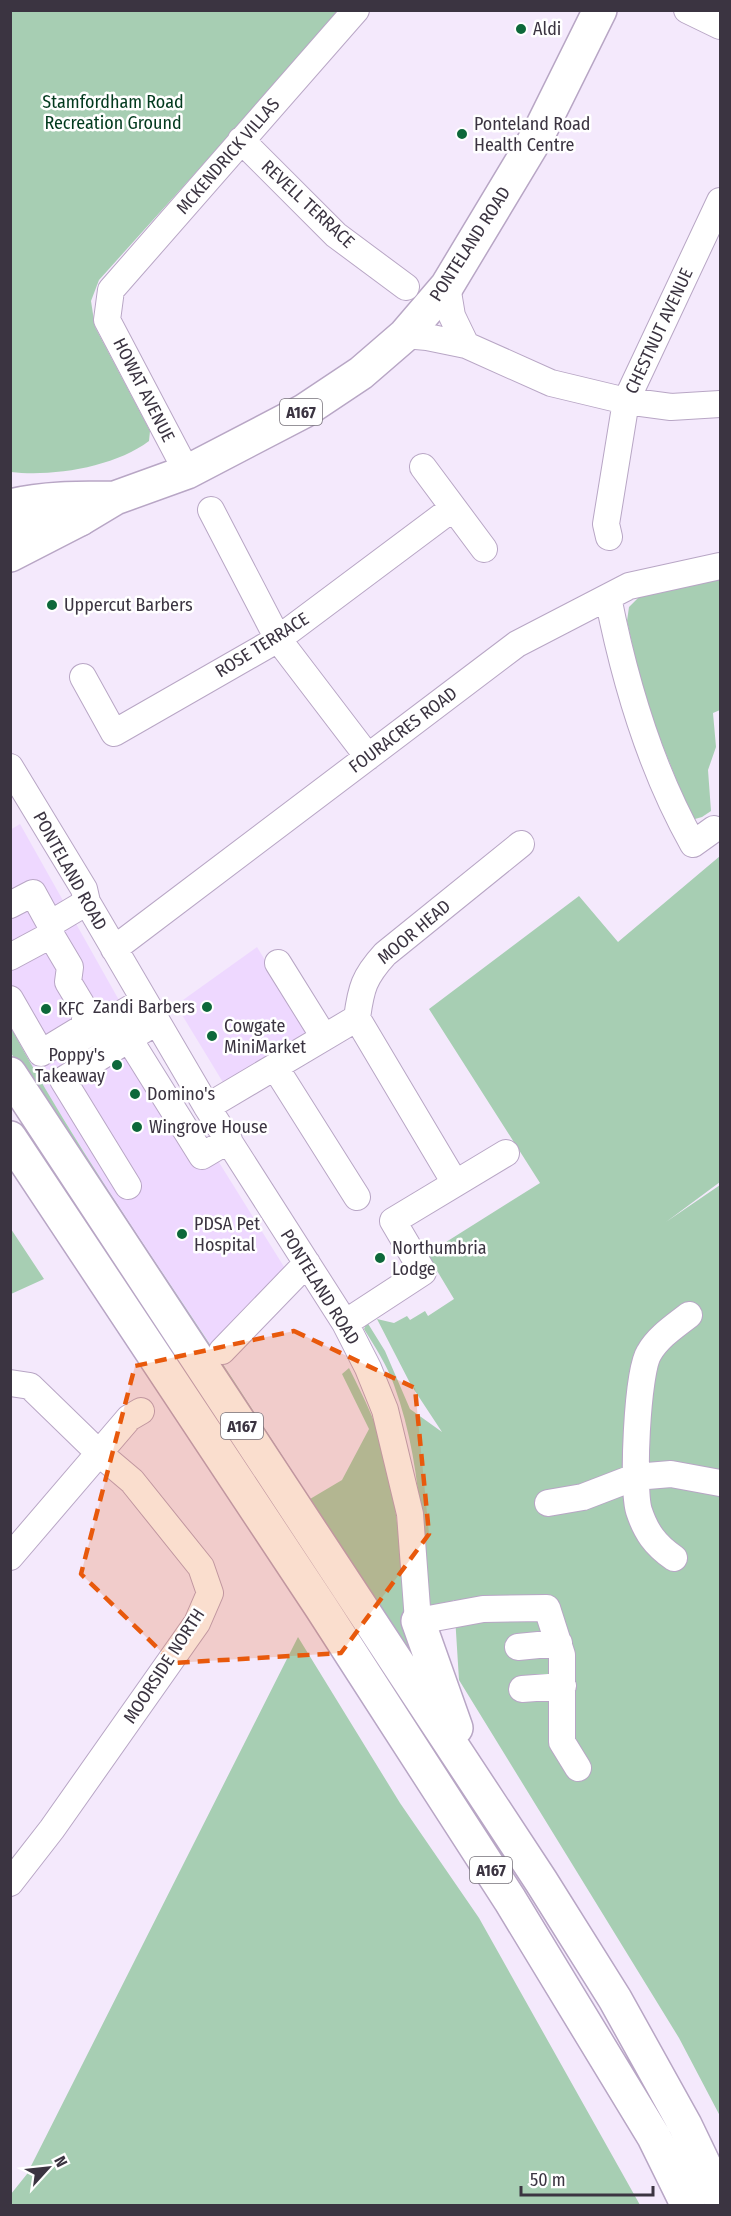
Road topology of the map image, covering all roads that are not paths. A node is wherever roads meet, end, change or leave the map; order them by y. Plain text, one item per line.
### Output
1 (356, 10) edge
2 (600, 10) edge
3 (687, 10) edge
4 (720, 26) edge
5 (241, 140) junction
6 (720, 201) edge
7 (447, 286) junction
8 (406, 287) dead end
9 (109, 306) joint
10 (405, 335) junction
11 (466, 345) junction
12 (626, 401) junction
13 (720, 404) edge
14 (423, 467) dead end
15 (186, 472) junction
16 (115, 498) junction
17 (10, 506) edge
18 (453, 508) junction
19 (211, 510) dead end
20 (80, 519) junction
21 (10, 528) edge
22 (609, 537) dead end
23 (484, 549) dead end
24 (10, 555) edge
25 (720, 566) edge
26 (608, 597) junction
27 (278, 639) junction
28 (83, 678) dead end
29 (368, 757) junction
30 (10, 767) edge
31 (714, 829) dead end
32 (521, 844) dead end
33 (85, 896) junction
34 (10, 905) edge
35 (50, 929) junction
36 (114, 949) junction
37 (10, 957) edge
38 (278, 963) dead end
39 (10, 999) edge
40 (150, 1012) junction
41 (357, 1018) junction
42 (324, 1038) junction
43 (129, 1039) junction
44 (72, 1043) dead end
45 (275, 1067) junction
46 (10, 1074) edge
47 (207, 1107) junction
48 (10, 1138) edge
49 (229, 1140) junction
50 (506, 1153) dead end
51 (456, 1183) junction
52 (128, 1186) dead end
53 (357, 1197) dead end
54 (307, 1263) junction
55 (689, 1315) dead end
56 (345, 1323) junction
57 (222, 1351) dead end
58 (10, 1383) edge
59 (141, 1411) dead end
60 (100, 1454) junction
61 (635, 1477) junction
62 (720, 1483) edge
63 (548, 1503) dead end
64 (10, 1557) edge
65 (674, 1558) dead end
66 (418, 1622) junction
67 (559, 1643) junction
68 (518, 1647) dead end
69 (563, 1686) junction
70 (522, 1689) dead end
71 (578, 1768) dead end
72 (473, 1778) junction
73 (10, 1883) edge
74 (720, 2198) edge
75 (688, 2205) edge

1 - 5 street, MCKENDRICK VILLAS
2 - 7 main road, PONTELAND ROAD / A167
3 - 4 street
5 - 8 street, REVELL TERRACE
5 - 9 street, MCKENDRICK VILLAS
6 - 12 street, CHESTNUT AVENUE
7 - 10 main road, PONTELAND ROAD / A167
7 - 11 street
9 - 15 street, HOWAT AVENUE
10 - 11 street
10 - 15 main road, PONTELAND ROAD / A167
11 - 12 street
12 - 13 street
12 - 22 street, CHESTNUT AVENUE
14 - 18 street
15 - 16 main road, PONTELAND ROAD / A167
16 - 17 main road, PONTELAND ROAD / A167
16 - 20 main road, PONTELAND ROAD / A167
18 - 23 street
18 - 27 street, ROSE TERRACE
19 - 27 street
20 - 21 main road
20 - 24 main road, PONTELAND ROAD / A167
25 - 26 street, FOURACRES ROAD
26 - 29 street, FOURACRES ROAD
26 - 31 street
27 - 28 street, ROSE TERRACE
27 - 29 street
29 - 36 street, FOURACRES ROAD
30 - 33 street, PONTELAND ROAD
32 - 41 street, MOOR HEAD
33 - 35 street
33 - 36 street, PONTELAND ROAD
34 - 35 street
35 - 37 street
35 - 39 street
36 - 40 street, PONTELAND ROAD
38 - 42 street
40 - 43 street
40 - 44 street
40 - 47 street, PONTELAND ROAD
41 - 42 street
41 - 51 street
42 - 45 street
43 - 49 street
43 - 52 street
45 - 47 street
45 - 53 street
46 - 72 main road, A167
47 - 49 street, PONTELAND ROAD
48 - 75 main road, A167
49 - 54 street, PONTELAND ROAD
50 - 51 street
51 - 56 street
54 - 56 street, PONTELAND ROAD
54 - 57 street
55 - 61 street
56 - 66 street, PONTELAND ROAD
58 - 60 street, MOORSIDE NORTH
59 - 60 street
60 - 64 street
60 - 73 street, MOORSIDE NORTH
61 - 62 street
61 - 63 street
61 - 65 street
66 - 67 street
66 - 72 main road
67 - 68 street
67 - 69 street
69 - 70 street
69 - 71 street
72 - 74 main road, A167

